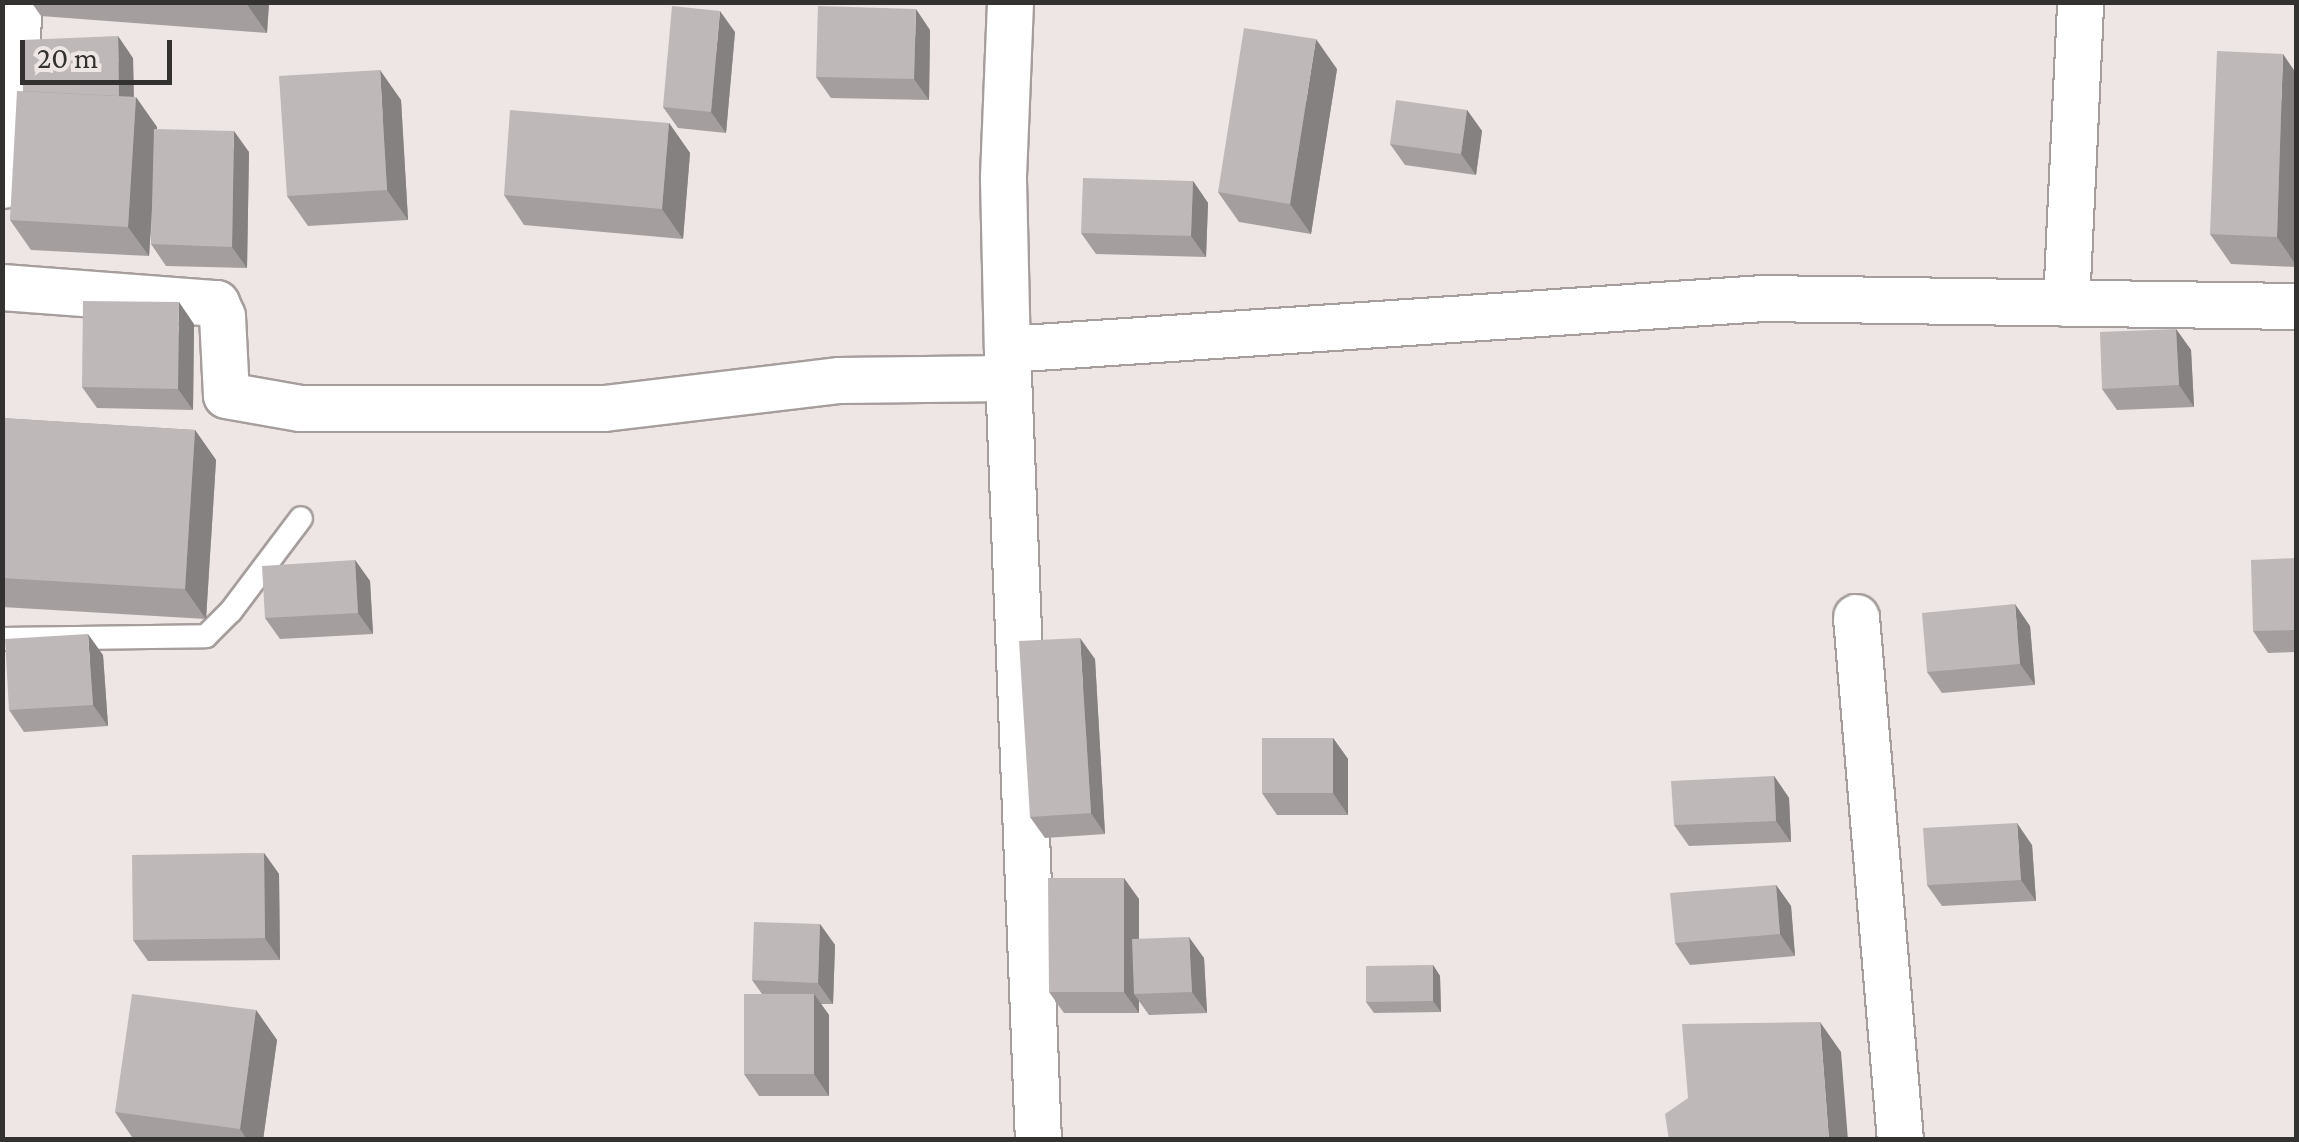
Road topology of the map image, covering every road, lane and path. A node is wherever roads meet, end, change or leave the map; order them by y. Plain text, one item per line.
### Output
1 (14, 2) edge
2 (1010, 2) edge
3 (2080, 2) edge
4 (2, 180) edge
5 (2, 287) edge
6 (2066, 303) junction
7 (2296, 306) edge
8 (1008, 364) junction
9 (301, 518) dead end
10 (1856, 617) dead end
11 (2, 639) edge
12 (1038, 1140) edge
13 (1900, 1140) edge

1 - 4 street
2 - 8 street
3 - 6 street
5 - 8 street
6 - 7 street
6 - 8 street
8 - 12 street
9 - 11 lane
10 - 13 street

